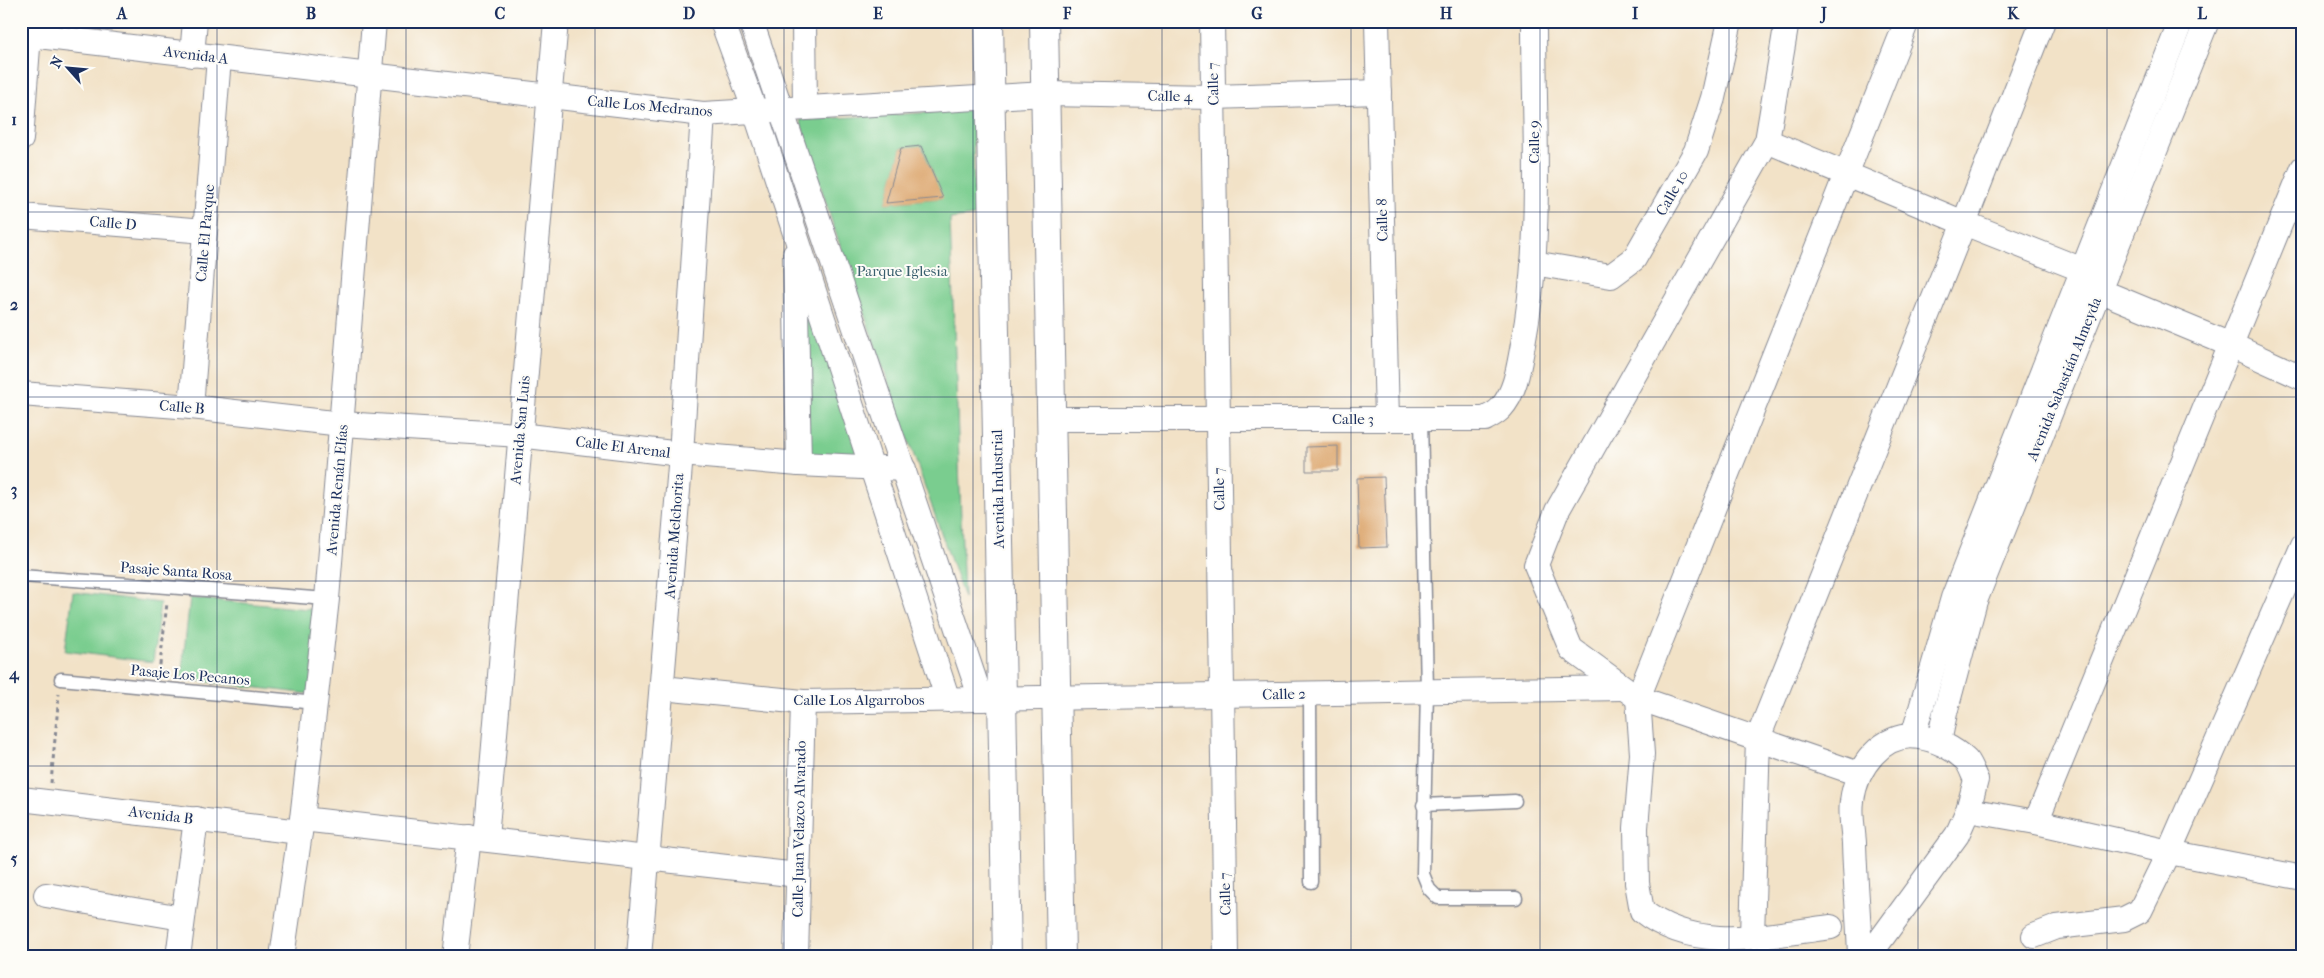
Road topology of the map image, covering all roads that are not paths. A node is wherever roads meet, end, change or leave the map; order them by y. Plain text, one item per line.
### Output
1 (195, 21) edge
2 (374, 21) edge
3 (556, 21) edge
4 (722, 21) edge
5 (751, 21) edge
6 (804, 21) edge
7 (989, 21) edge
8 (1044, 21) edge
9 (1212, 21) edge
10 (1377, 21) edge
11 (1534, 21) edge
12 (1730, 21) edge
13 (1787, 21) edge
14 (1907, 21) edge
15 (2043, 21) edge
16 (2181, 21) edge
17 (2207, 21) edge
18 (27, 30) edge
19 (192, 55) junction
20 (219, 58) junction
21 (371, 76) junction
22 (1379, 92) junction
23 (1046, 94) junction
24 (549, 96) junction
25 (990, 97) junction
26 (1213, 97) junction
27 (793, 107) junction
28 (755, 111) junction
29 (703, 114) junction
30 (21, 138) edge
31 (1766, 141) junction
32 (2303, 168) edge
33 (1846, 174) junction
34 (21, 216) edge
35 (1964, 223) junction
36 (794, 229) junction
37 (205, 231) junction
38 (1534, 263) junction
39 (2080, 276) junction
40 (2100, 289) junction
41 (2231, 345) junction
42 (2303, 378) edge
43 (21, 394) edge
44 (191, 407) junction
45 (1052, 419) junction
46 (1387, 419) junction
47 (1422, 419) junction
48 (1218, 420) junction
49 (342, 424) junction
50 (519, 435) junction
51 (681, 454) junction
52 (799, 464) junction
53 (872, 468) junction
54 (904, 469) junction
55 (2303, 544) edge
56 (21, 576) edge
57 (327, 599) junction
58 (61, 679) road end
59 (662, 688) junction
60 (1427, 690) junction
61 (1630, 693) junction
62 (1310, 694) junction
63 (1222, 695) junction
64 (1056, 698) junction
65 (992, 699) junction
66 (948, 700) junction
67 (803, 702) junction
68 (316, 703) junction
69 (1913, 736) junction
70 (1758, 738) junction
71 (1939, 742) junction
72 (1859, 774) junction
73 (21, 799) edge
74 (1514, 802) dead end
75 (1423, 805) junction
76 (1968, 810) junction
77 (196, 819) junction
78 (2036, 822) junction
79 (301, 826) junction
80 (477, 838) junction
81 (2169, 852) junction
82 (648, 858) junction
83 (2300, 872) edge
84 (798, 876) junction
85 (1311, 882) dead end
86 (46, 895) dead end
87 (1516, 898) dead end
88 (1859, 907) junction
89 (182, 918) junction
90 (1896, 922) junction
91 (1831, 927) dead end
92 (1752, 936) junction
93 (2034, 936) dead end
94 (178, 957) edge
95 (282, 957) edge
96 (456, 957) edge
97 (639, 957) edge
98 (796, 957) edge
99 (1007, 957) edge
100 (1061, 957) edge
101 (1226, 957) edge
102 (1860, 957) edge
103 (1868, 957) edge

1 - 19 street
2 - 21 street, Avenida Renán Elías
3 - 24 street, Avenida San Luis
4 - 28 street
5 - 27 street
6 - 27 street
7 - 25 street, Avenida Industrial
8 - 23 street
9 - 26 street, Calle 7
10 - 22 street, Calle 8
11 - 38 street, Calle 9
12 - 38 street, Calle 10
13 - 31 street
14 - 33 street
15 - 35 street
16 - 39 street, Avenida Sabastián Almeyda
17 - 40 street, Avenida Sabastián Almeyda
18 - 19 street, Avenida A
18 - 30 street
19 - 20 street, Avenida A
20 - 21 street, Avenida A
20 - 37 street, Calle El Parque
21 - 24 street, Calle Los Medranos
21 - 49 street, Avenida Renán Elías
22 - 26 street, Calle 4
22 - 46 street, Calle 8
23 - 25 street, Calle 4
23 - 26 street, Calle 4
23 - 45 street
24 - 29 street, Calle Los Medranos
24 - 50 street, Avenida San Luis
25 - 27 street, Calle Los Medranos
25 - 65 street, Avenida Industrial
26 - 48 street, Calle 7
27 - 28 street, Calle Los Medranos
27 - 54 street
28 - 29 street, Calle Los Medranos
28 - 36 street
29 - 51 street, Avenida Melchorita
31 - 33 street
31 - 61 street
32 - 41 street
33 - 35 street
33 - 61 street
34 - 37 street, Calle D
35 - 39 street
35 - 70 street
36 - 52 street
36 - 53 street
37 - 44 street, Calle El Parque
38 - 47 street, Calle 3
39 - 40 street
39 - 69 street, Avenida Sabastián Almeyda
40 - 41 street
40 - 71 street, Avenida Sabastián Almeyda
41 - 42 street
41 - 78 street
43 - 44 street, Calle B
44 - 49 street, Calle B
45 - 48 street, Calle 3
45 - 64 street
46 - 47 street, Calle 3
46 - 48 street, Calle 3
47 - 60 lane
48 - 63 street, Calle 7
49 - 50 street, Calle El Arenal
49 - 57 street, Avenida Renán Elías
50 - 51 street, Calle El Arenal
50 - 80 street, Avenida San Luis
51 - 52 street, Calle El Arenal
51 - 59 street, Avenida Melchorita
52 - 53 street, Calle El Arenal
53 - 54 street, Calle El Arenal
53 - 66 street
54 - 65 street
55 - 81 street
56 - 57 lane, Pasaje Santa Rosa
57 - 68 street, Avenida Renán Elías
58 - 68 lane, Pasaje Los Pecanos
59 - 67 street, Calle Los Algarrobos
59 - 82 street, Avenida Melchorita
60 - 61 street, Calle 2
60 - 62 street, Calle 2
60 - 75 lane
61 - 70 street
61 - 92 street
62 - 63 street, Calle 2
62 - 85 lane
63 - 64 street, Calle 2
63 - 101 street, Calle 7
64 - 65 street, Calle Los Algarrobos
64 - 100 street
65 - 66 street, Calle Los Algarrobos
65 - 99 street, Avenida Industrial
66 - 67 street, Calle Los Algarrobos
67 - 84 street, Calle Juan Velazco Alvarado
68 - 79 street, Avenida Renán Elías
69 - 71 street
69 - 72 street
70 - 72 street
70 - 92 street
71 - 76 street
72 - 88 street
73 - 77 street, Avenida B
74 - 75 lane
75 - 87 lane
76 - 78 street
76 - 90 street
77 - 79 street, Avenida B
77 - 89 street
78 - 81 street
79 - 80 street, Avenida B
79 - 95 street, Avenida Renán Elías
80 - 82 street, Avenida B
80 - 96 street, Avenida San Luis
81 - 83 street
81 - 93 street
82 - 84 street, Avenida B
82 - 97 street, Avenida Melchorita
84 - 98 street, Calle Juan Velazco Alvarado
86 - 89 street
88 - 90 street
88 - 102 street
89 - 94 street
90 - 103 street
91 - 92 street

